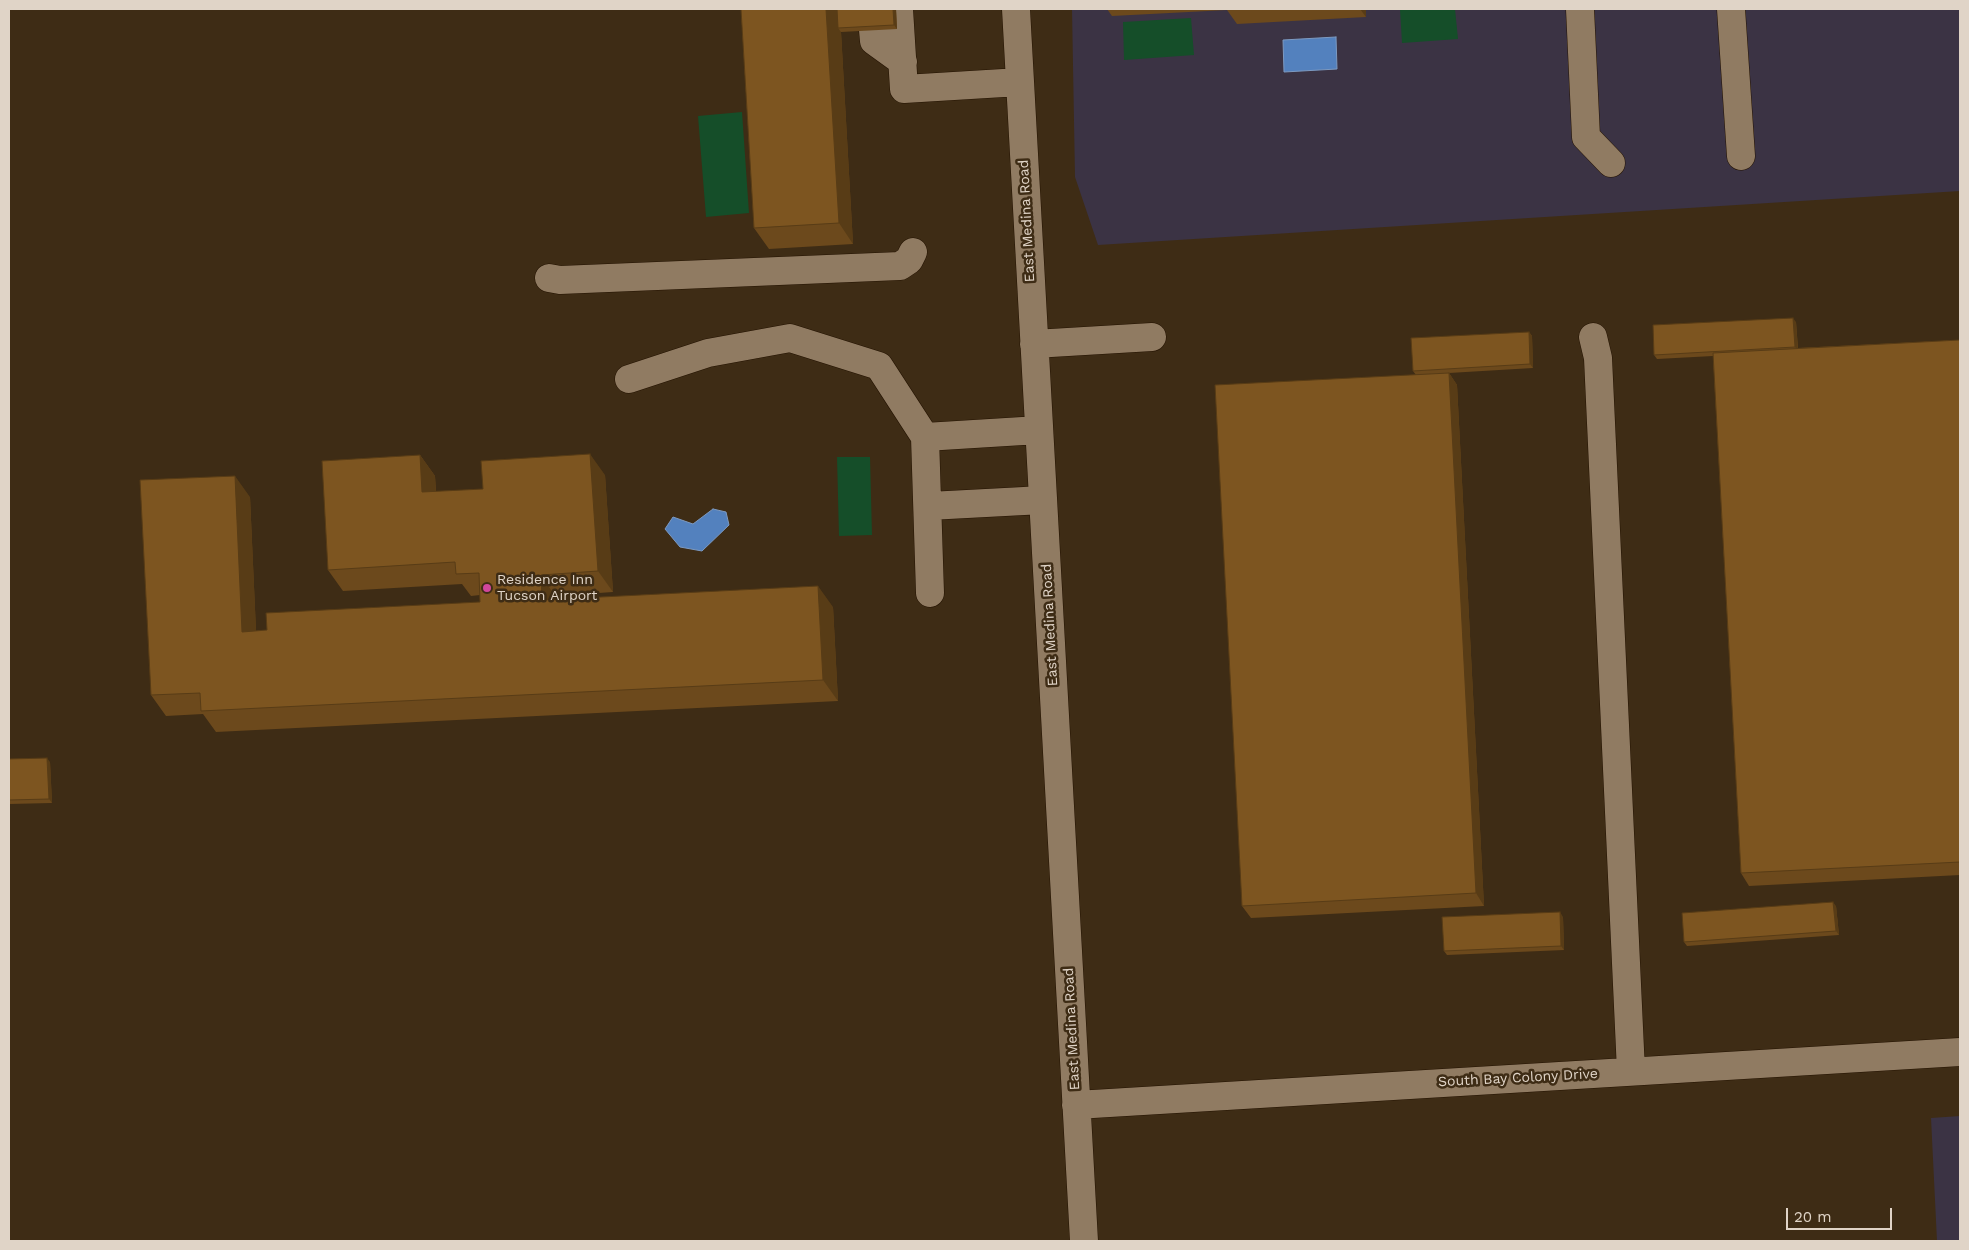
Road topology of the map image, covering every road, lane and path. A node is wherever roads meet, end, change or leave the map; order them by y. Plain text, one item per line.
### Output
1 (899, 9) edge
2 (1016, 9) edge
3 (1580, 9) edge
4 (1731, 9) edge
5 (873, 30) edge
6 (902, 62) junction
7 (1020, 82) junction
8 (1741, 156) dead end
9 (1611, 163) dead end
10 (913, 252) dead end
11 (549, 278) dead end
12 (1593, 337) dead end
13 (1152, 338) dead end
14 (1034, 344) junction
15 (629, 379) dead end
16 (1039, 430) junction
17 (925, 437) junction
18 (1043, 500) junction
19 (929, 506) junction
20 (930, 593) dead end
21 (1960, 1052) edge
22 (1631, 1071) junction
23 (1076, 1105) junction
24 (1084, 1241) edge

1 - 6 street
2 - 7 street, East Medina Road
3 - 9 street
4 - 8 street
5 - 6 street
6 - 7 street
7 - 14 street, East Medina Road
10 - 11 street
12 - 22 street
13 - 14 street
14 - 16 street, East Medina Road
15 - 17 street
16 - 17 street
16 - 18 street, East Medina Road
17 - 19 street
18 - 19 street
18 - 23 street, East Medina Road
19 - 20 street
21 - 22 street, South Bay Colony Drive
22 - 23 street, South Bay Colony Drive
23 - 24 street, East Medina Road

